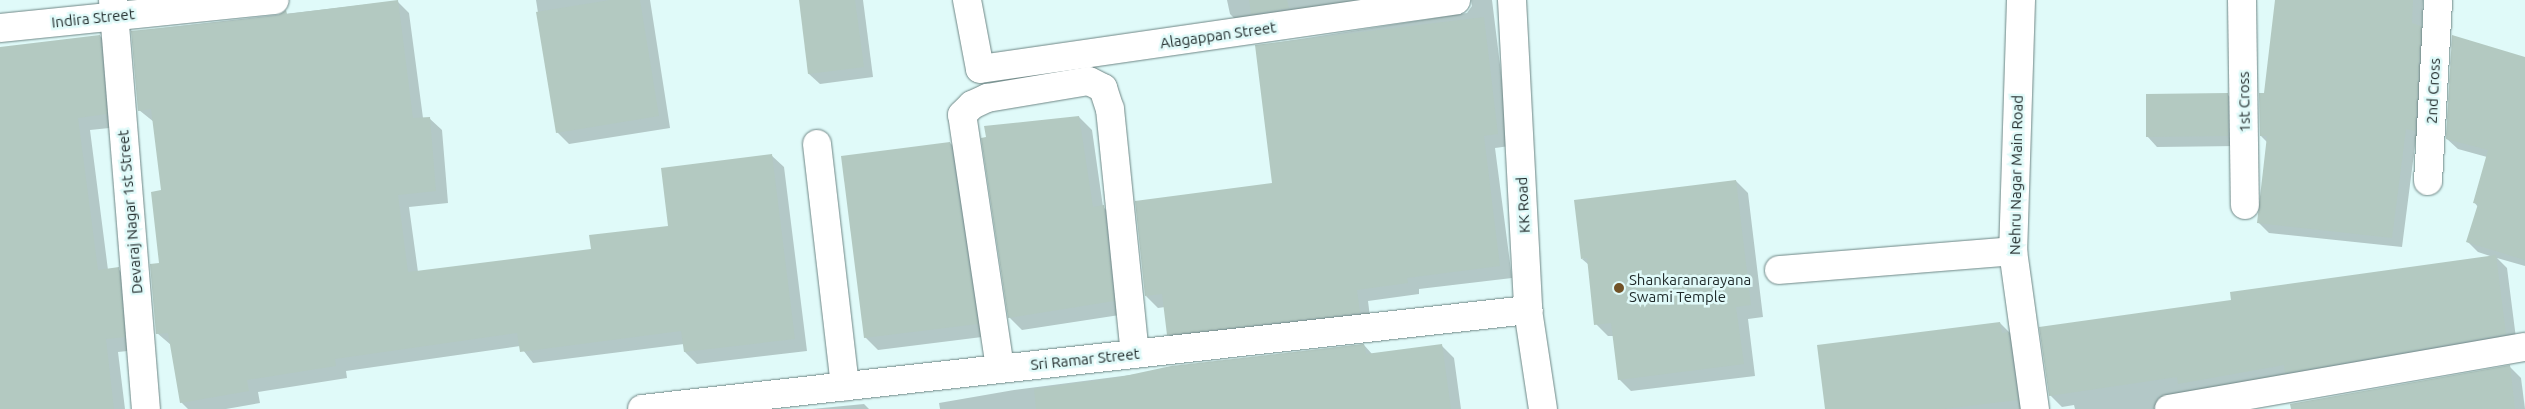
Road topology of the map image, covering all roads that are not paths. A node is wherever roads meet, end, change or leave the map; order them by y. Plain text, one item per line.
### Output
1 (275, 0) edge
2 (967, 0) edge
3 (1456, 0) edge
4 (1512, 0) edge
5 (2021, 0) edge
6 (2242, 0) edge
7 (2438, 0) edge
8 (113, 8) edge
9 (0, 28) edge
10 (817, 144) dead end
11 (2428, 181) dead end
12 (2245, 205) dead end
13 (2013, 251) junction
14 (1779, 270) dead end
15 (1528, 310) junction
16 (2525, 347) edge
17 (1136, 354) junction
18 (1000, 368) junction
19 (845, 386) junction
20 (146, 409) edge
21 (642, 409) edge
22 (1544, 409) edge
23 (2034, 409) edge
24 (2169, 409) edge

1 - 8 street, Indira Street
2 - 3 street, Alagappan Street
4 - 15 street, KK Road
5 - 13 street, Nehru Nagar Main Road
6 - 12 street, 1st Cross
7 - 11 street, 2nd Cross
8 - 9 street, Indira Street
8 - 20 street, Devaraj Nagar 1st Street
10 - 19 street
13 - 14 street
13 - 23 street, Nehru Nagar Main Road
15 - 17 street, Sri Ramar Street
15 - 22 street, KK Road
16 - 24 street
17 - 18 street, Sri Ramar Street
17 - 18 street
18 - 19 street, Sri Ramar Street
19 - 21 street, Sri Ramar Street

